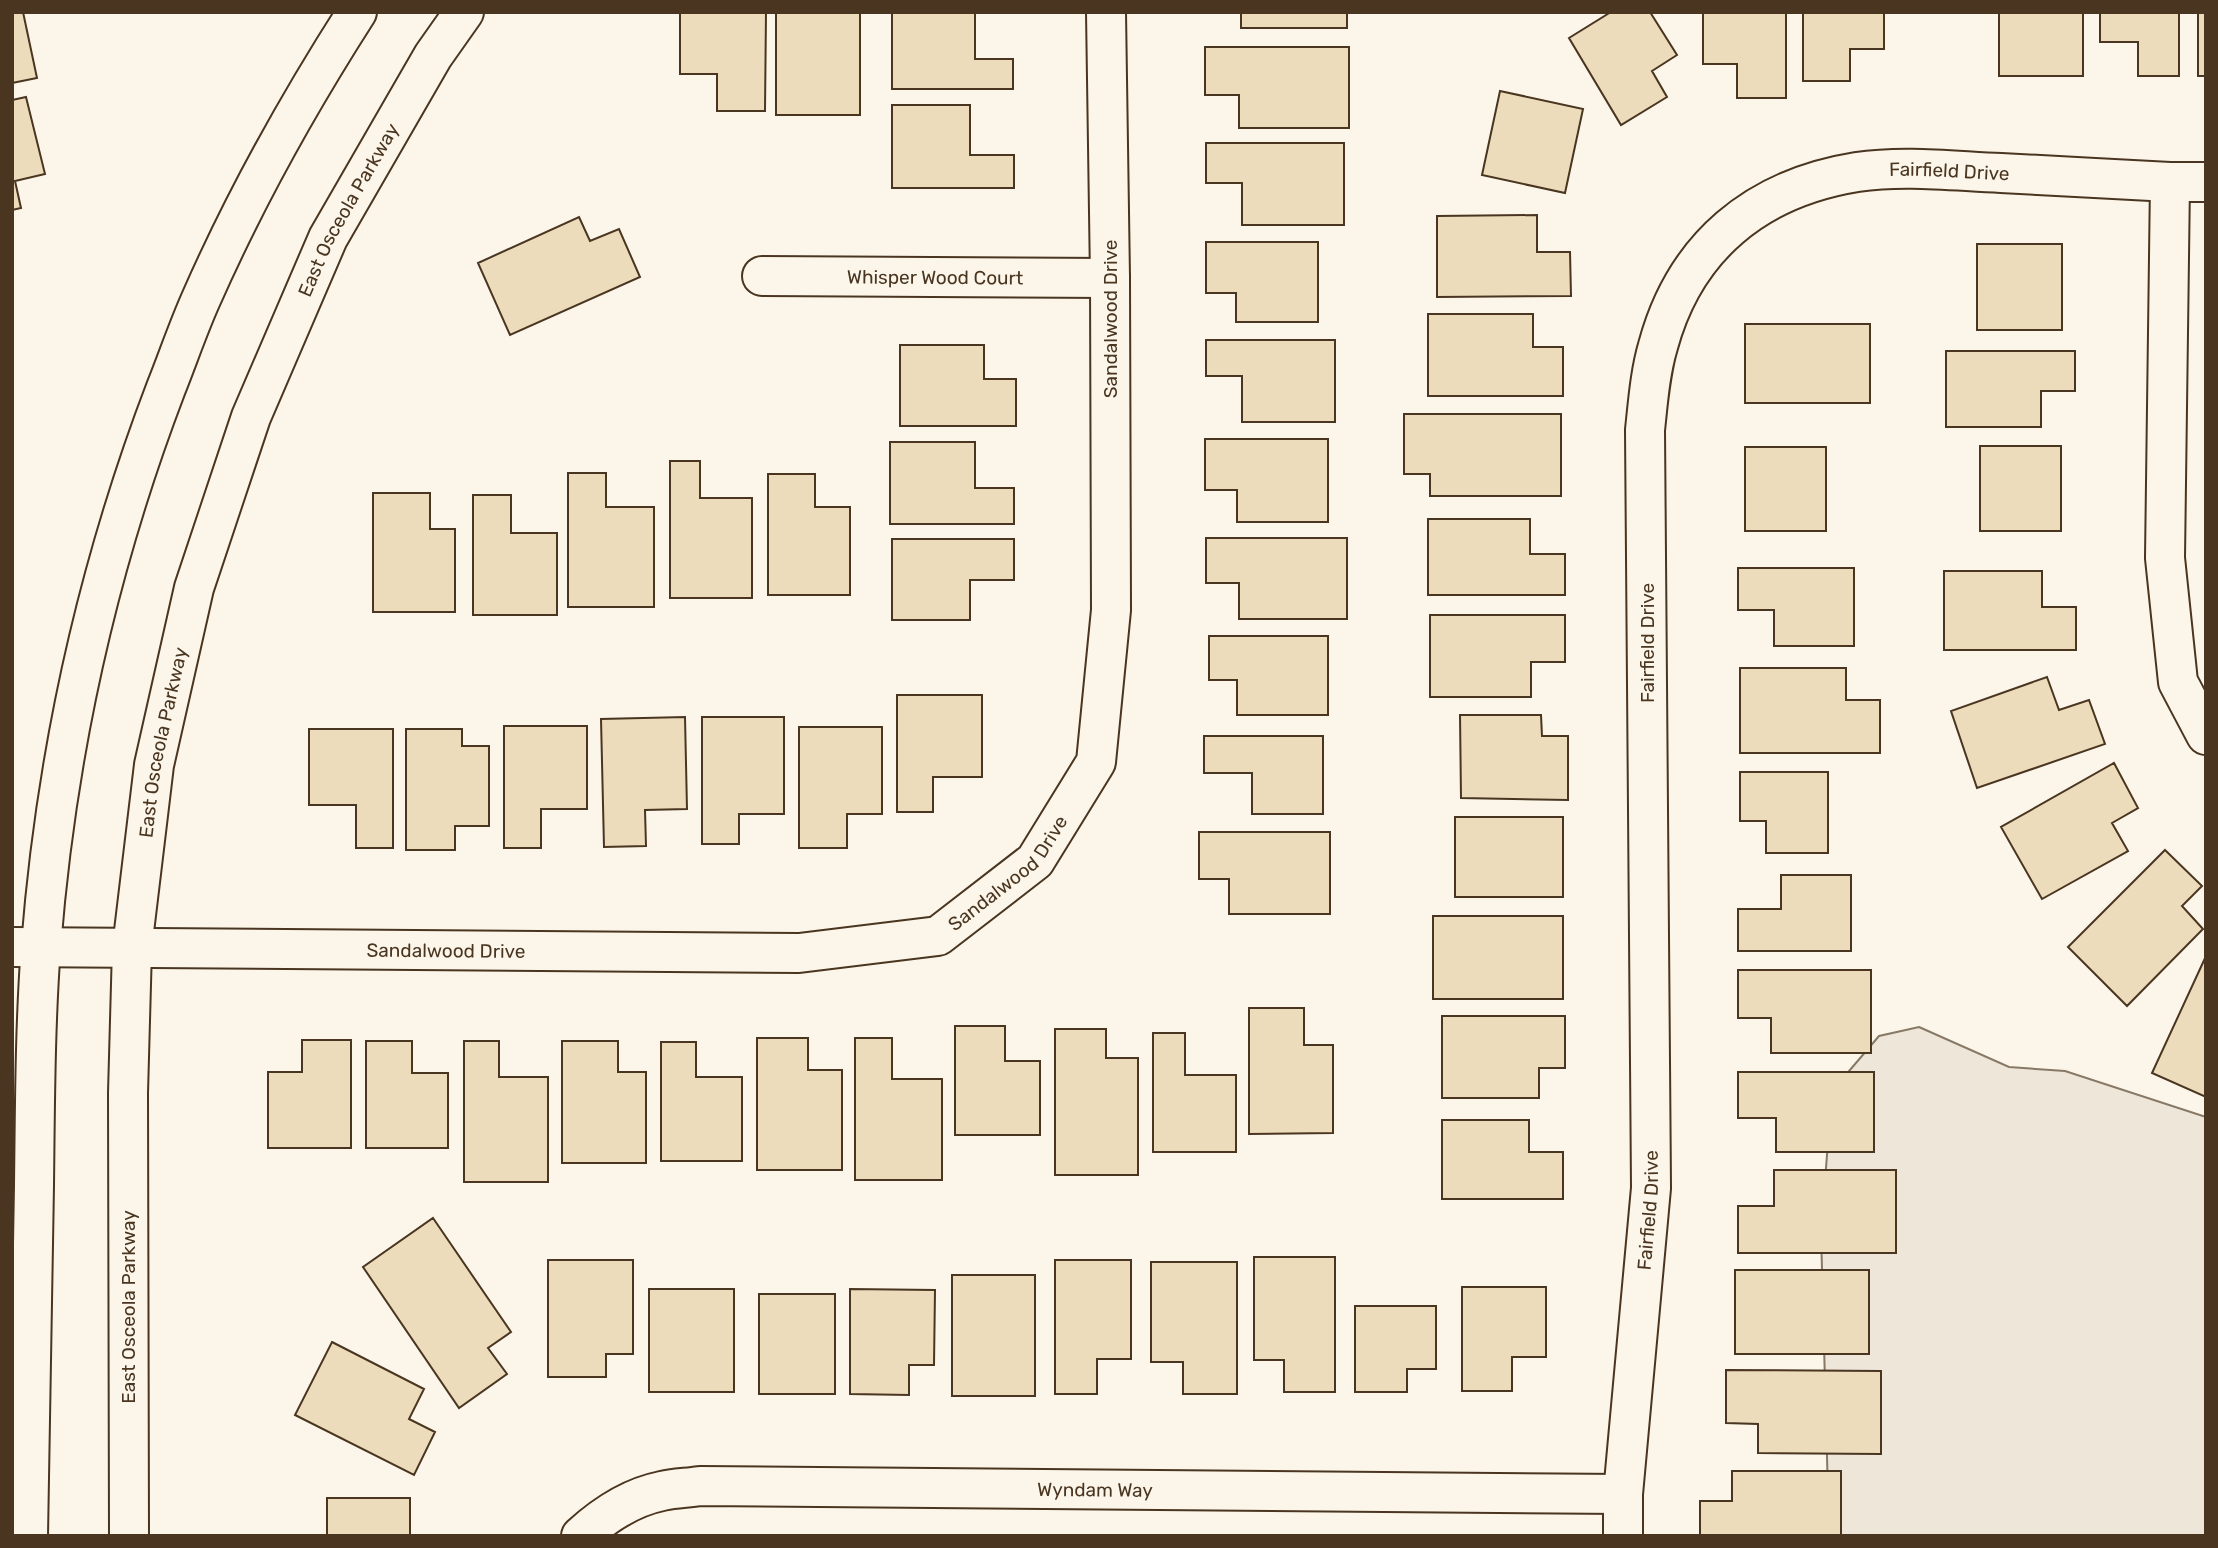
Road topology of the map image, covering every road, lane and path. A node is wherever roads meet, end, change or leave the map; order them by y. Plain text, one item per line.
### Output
1 (357, 12) edge
2 (464, 12) edge
3 (1106, 12) edge
4 (2188, 182) edge
5 (762, 276) dead end
6 (1110, 278) junction
7 (2206, 735) edge
8 (27, 947) edge
9 (132, 948) junction
10 (1623, 1494) junction
11 (28, 1536) edge
12 (129, 1536) edge
13 (581, 1536) edge
14 (1623, 1536) edge

1 - 8 street
2 - 9 street, East Osceola Parkway
3 - 6 street, Sandalwood Drive
4 - 7 street, Fairfield Drive
4 - 10 street, Fairfield Drive
5 - 6 street, Whisper Wood Court
6 - 9 street, Sandalwood Drive
8 - 9 street, Sandalwood Drive
8 - 11 street
9 - 12 street, East Osceola Parkway
10 - 13 street, Wyndam Way
10 - 14 street, Fairfield Drive

